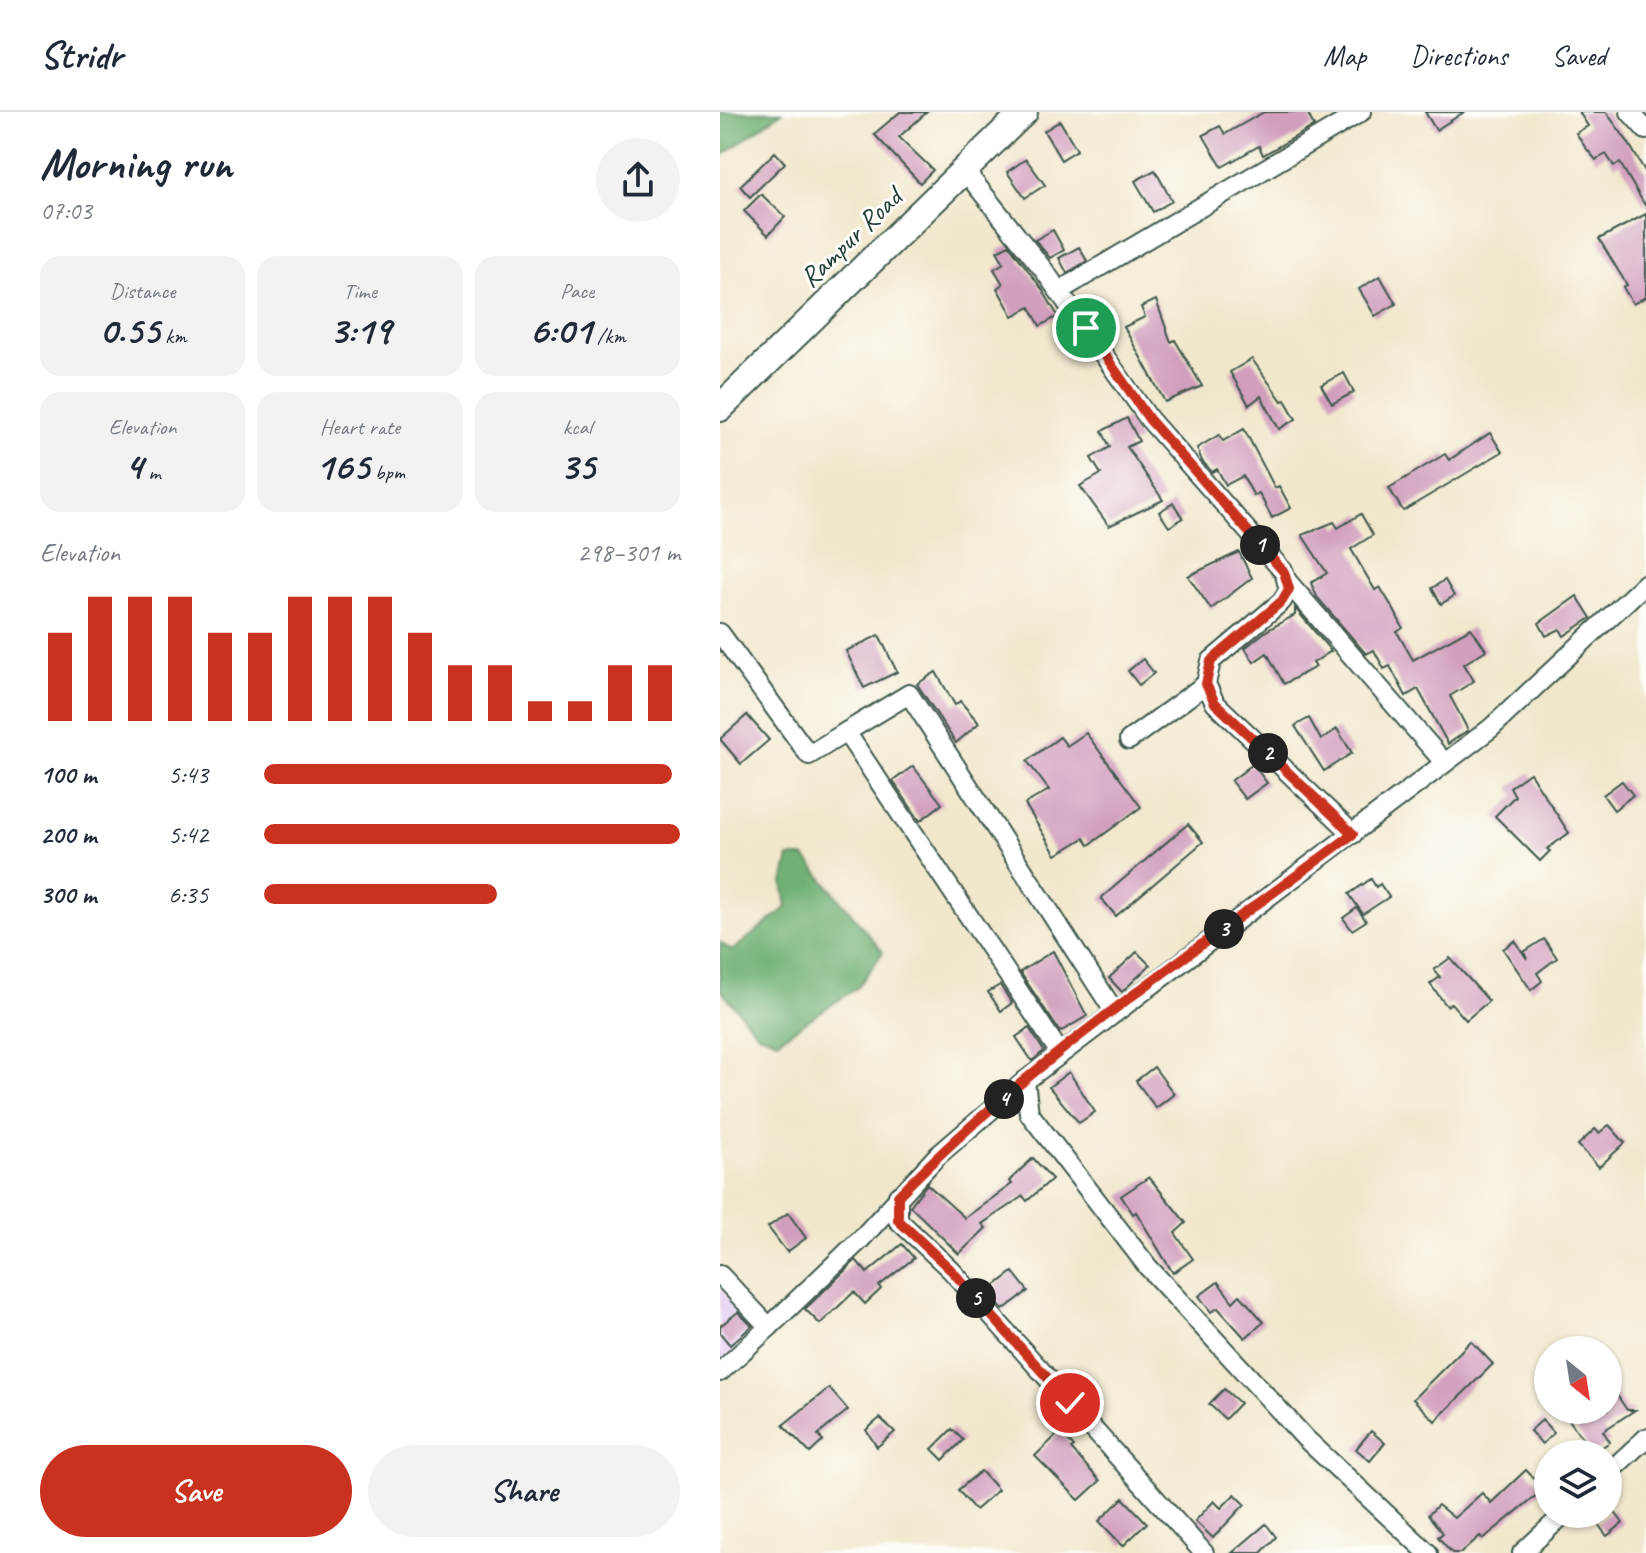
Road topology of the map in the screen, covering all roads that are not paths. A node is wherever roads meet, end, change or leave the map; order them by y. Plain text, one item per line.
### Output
1 (1024, 112) edge
2 (1361, 112) edge
3 (1630, 112) edge
4 (1646, 130) edge
5 (965, 171) junction
6 (1059, 291) junction
7 (720, 408) edge
8 (1287, 581) junction
9 (1646, 583) edge
10 (720, 633) edge
11 (1206, 684) junction
12 (846, 732) junction
13 (1129, 740) dead end
14 (1443, 761) junction
15 (1353, 834) junction
16 (1114, 1011) junction
17 (1060, 1053) junction
18 (1025, 1081) junction
19 (898, 1196) junction
20 (914, 1237) junction
21 (861, 1239) junction
22 (720, 1275) edge
23 (769, 1327) junction
24 (720, 1372) edge
25 (1646, 1438) edge
26 (1622, 1460) edge
27 (1549, 1528) edge
28 (1204, 1553) edge
29 (1428, 1553) edge
30 (1522, 1553) edge

1 - 5 main road, Rampur Road
2 - 6 street
3 - 4 street
5 - 6 street
5 - 7 main road, Rampur Road
6 - 8 street
8 - 11 street
8 - 14 street
9 - 14 street
10 - 12 street
11 - 13 street
11 - 15 street
12 - 16 street
12 - 17 street
14 - 15 street
15 - 16 street
16 - 17 street
17 - 18 street
18 - 19 street
18 - 29 street
19 - 20 street
19 - 21 street
20 - 21 street
20 - 28 street
21 - 23 street
22 - 23 street
23 - 24 street
25 - 26 street
27 - 30 street

